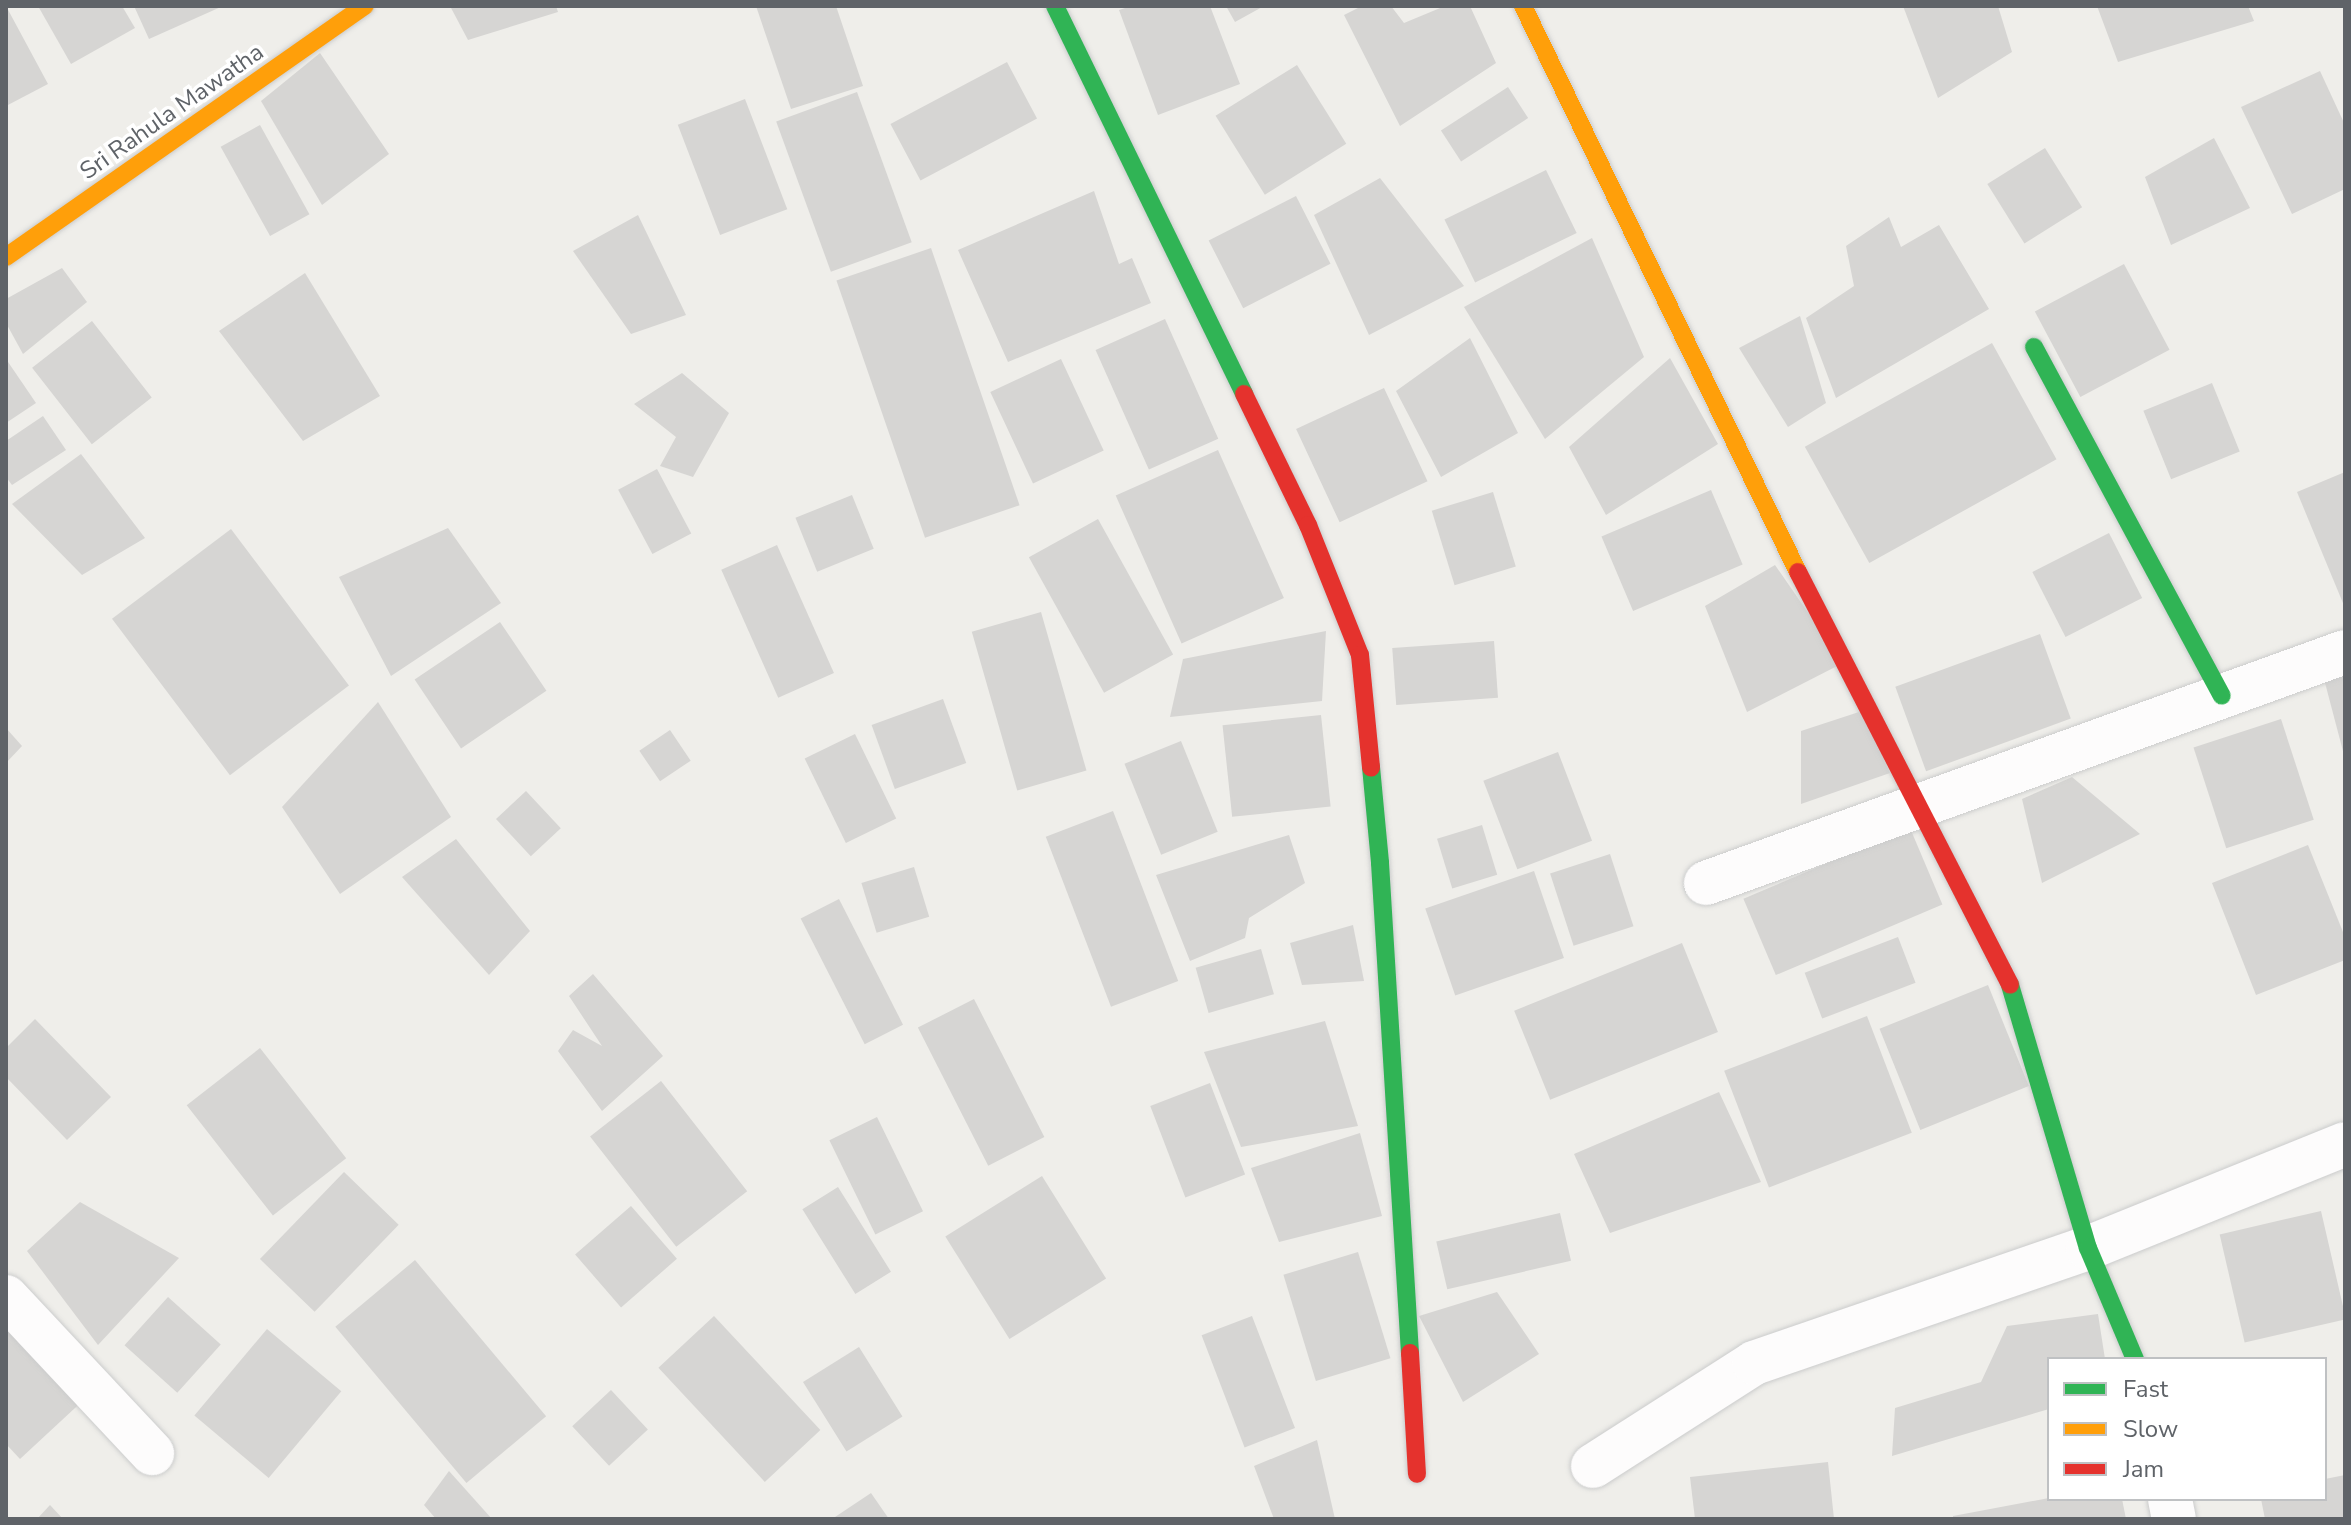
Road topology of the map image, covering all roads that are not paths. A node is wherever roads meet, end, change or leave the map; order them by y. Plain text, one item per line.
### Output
1 (365, 6) edge
2 (1055, 6) edge
3 (1523, 6) edge
4 (6, 257) edge
5 (2034, 347) dead end
6 (2345, 652) edge
7 (2222, 696) junction
8 (1919, 806) junction
9 (1706, 883) dead end
10 (2345, 1144) edge
11 (2088, 1248) junction
12 (6, 1297) edge
13 (2134, 1357) edge
14 (152, 1453) dead end
15 (1593, 1466) dead end
16 (1417, 1474) dead end

1 - 4 street, Sri Rahula Mawatha
2 - 16 street
3 - 8 street
5 - 7 street
6 - 7 street
7 - 8 street
8 - 9 street
8 - 11 street
10 - 11 street
11 - 13 street
11 - 15 street
12 - 14 street

